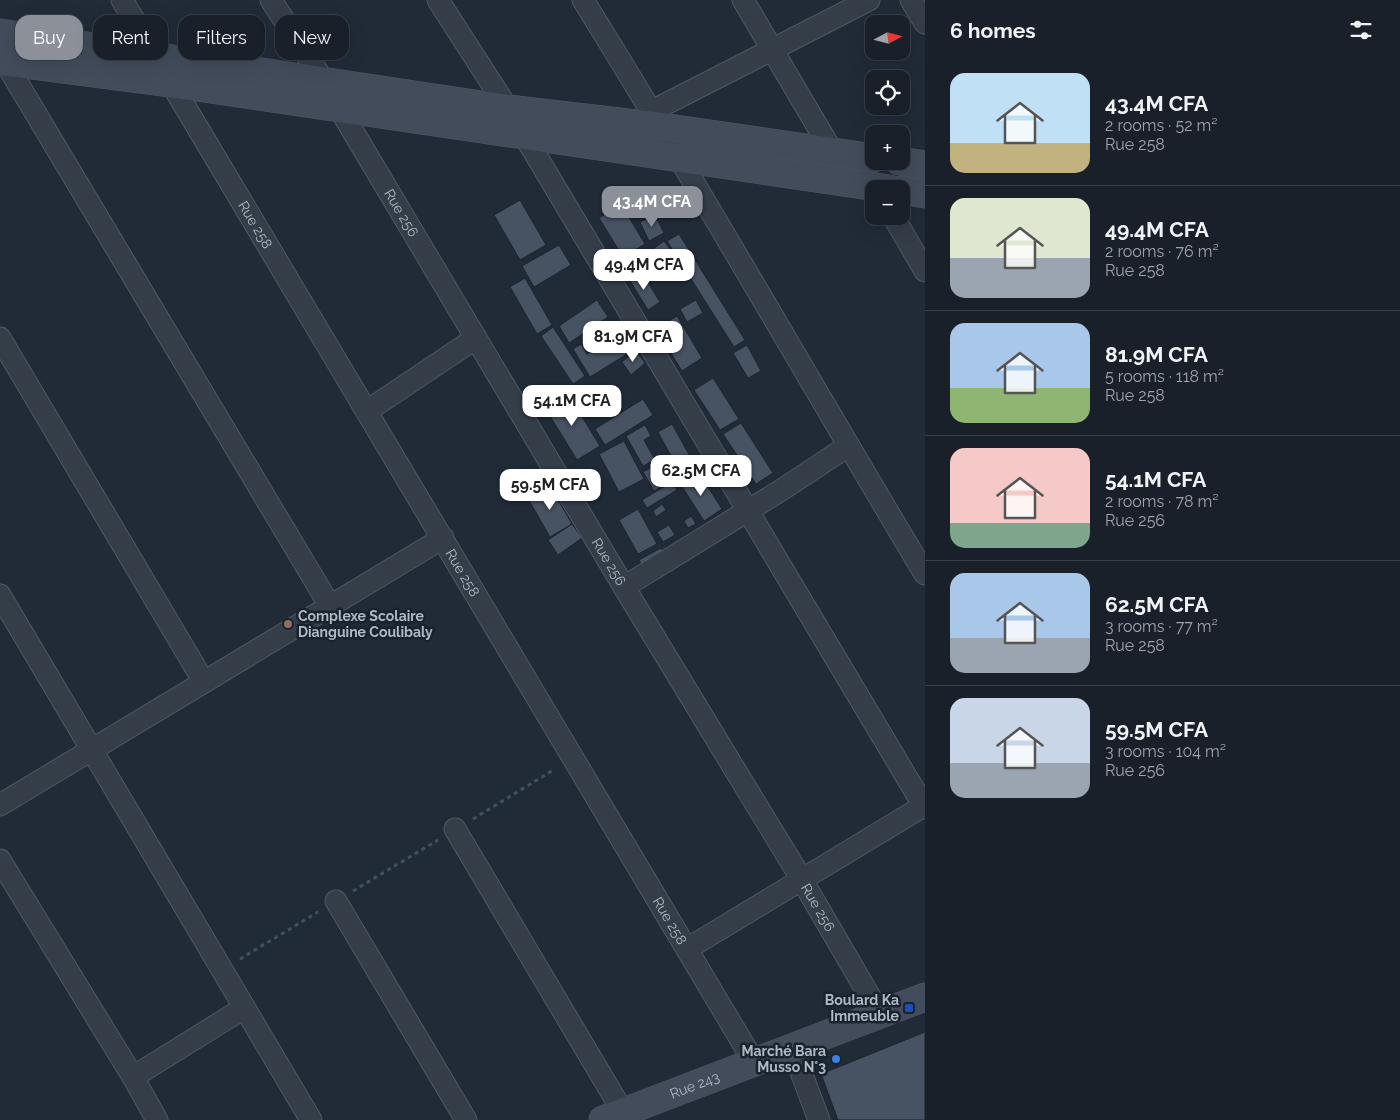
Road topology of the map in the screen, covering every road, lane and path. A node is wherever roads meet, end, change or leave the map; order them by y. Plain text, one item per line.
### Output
1 (122, 0) edge
2 (271, 0) edge
3 (438, 0) edge
4 (583, 0) edge
5 (743, 0) edge
6 (869, 0) edge
7 (911, 0) edge
8 (131, 15) edge
9 (925, 22) edge
10 (0, 33) edge
11 (93, 47) edge
12 (773, 49) junction
13 (168, 58) edge
14 (2, 62) edge
15 (323, 80) junction
16 (171, 83) junction
17 (339, 108) junction
18 (508, 109) junction
19 (657, 119) junction
20 (524, 135) junction
21 (832, 151) junction
22 (865, 156) edge
23 (679, 158) junction
24 (910, 163) edge
25 (925, 165) edge
26 (865, 186) edge
27 (910, 192) edge
28 (925, 194) edge
29 (899, 225) edge
30 (925, 271) edge
31 (476, 338) junction
32 (2, 345) edge
33 (367, 411) junction
34 (848, 446) junction
35 (748, 510) junction
36 (442, 538) junction
37 (925, 574) edge
38 (624, 587) junction
39 (0, 595) edge
40 (330, 606) junction
41 (204, 682) junction
42 (92, 750) junction
43 (573, 758) junction
44 (0, 805) edge
45 (925, 807) edge
46 (455, 829) junction
47 (0, 860) edge
48 (802, 880) junction
49 (336, 901) junction
50 (687, 949) junction
51 (222, 970) junction
52 (925, 997) edge
53 (244, 1008) junction
54 (880, 1014) junction
55 (792, 1048) junction
56 (754, 1062) junction
57 (133, 1077) junction
58 (613, 1116) edge
59 (157, 1120) edge
60 (311, 1120) edge
61 (466, 1120) edge
62 (819, 1120) edge

1 - 8 street
2 - 15 street
3 - 18 street
4 - 19 street
5 - 12 street
6 - 12 street
7 - 9 street
10 - 11 street
12 - 19 street
12 - 21 street
13 - 15 street
14 - 16 street
14 - 40 street
15 - 18 street
16 - 17 street
16 - 33 street, Rue 258
17 - 20 street
17 - 31 street, Rue 256
18 - 19 street
19 - 21 street
19 - 23 street
20 - 23 street
20 - 35 street
21 - 22 street
23 - 26 street
23 - 34 street
24 - 25 street
27 - 28 street
29 - 30 street
31 - 33 street
31 - 38 street, Rue 256
32 - 41 street
33 - 36 street, Rue 258
34 - 35 street
34 - 37 street
35 - 38 street
35 - 45 street
36 - 40 street
36 - 43 street, Rue 258
38 - 48 street, Rue 256
39 - 42 street
40 - 41 street
41 - 42 street
42 - 44 street
42 - 51 street
43 - 46 path
43 - 50 street, Rue 258
45 - 48 street
46 - 49 path
46 - 58 street
47 - 57 street
48 - 50 street
48 - 54 street, Rue 256
49 - 51 path
49 - 61 street
50 - 56 street, Rue 258
51 - 53 street
52 - 54 street, Rue 243
53 - 57 street
53 - 60 street
54 - 55 street, Rue 243
55 - 56 street, Rue 243
55 - 62 street
56 - 58 street, Rue 243
57 - 59 street

